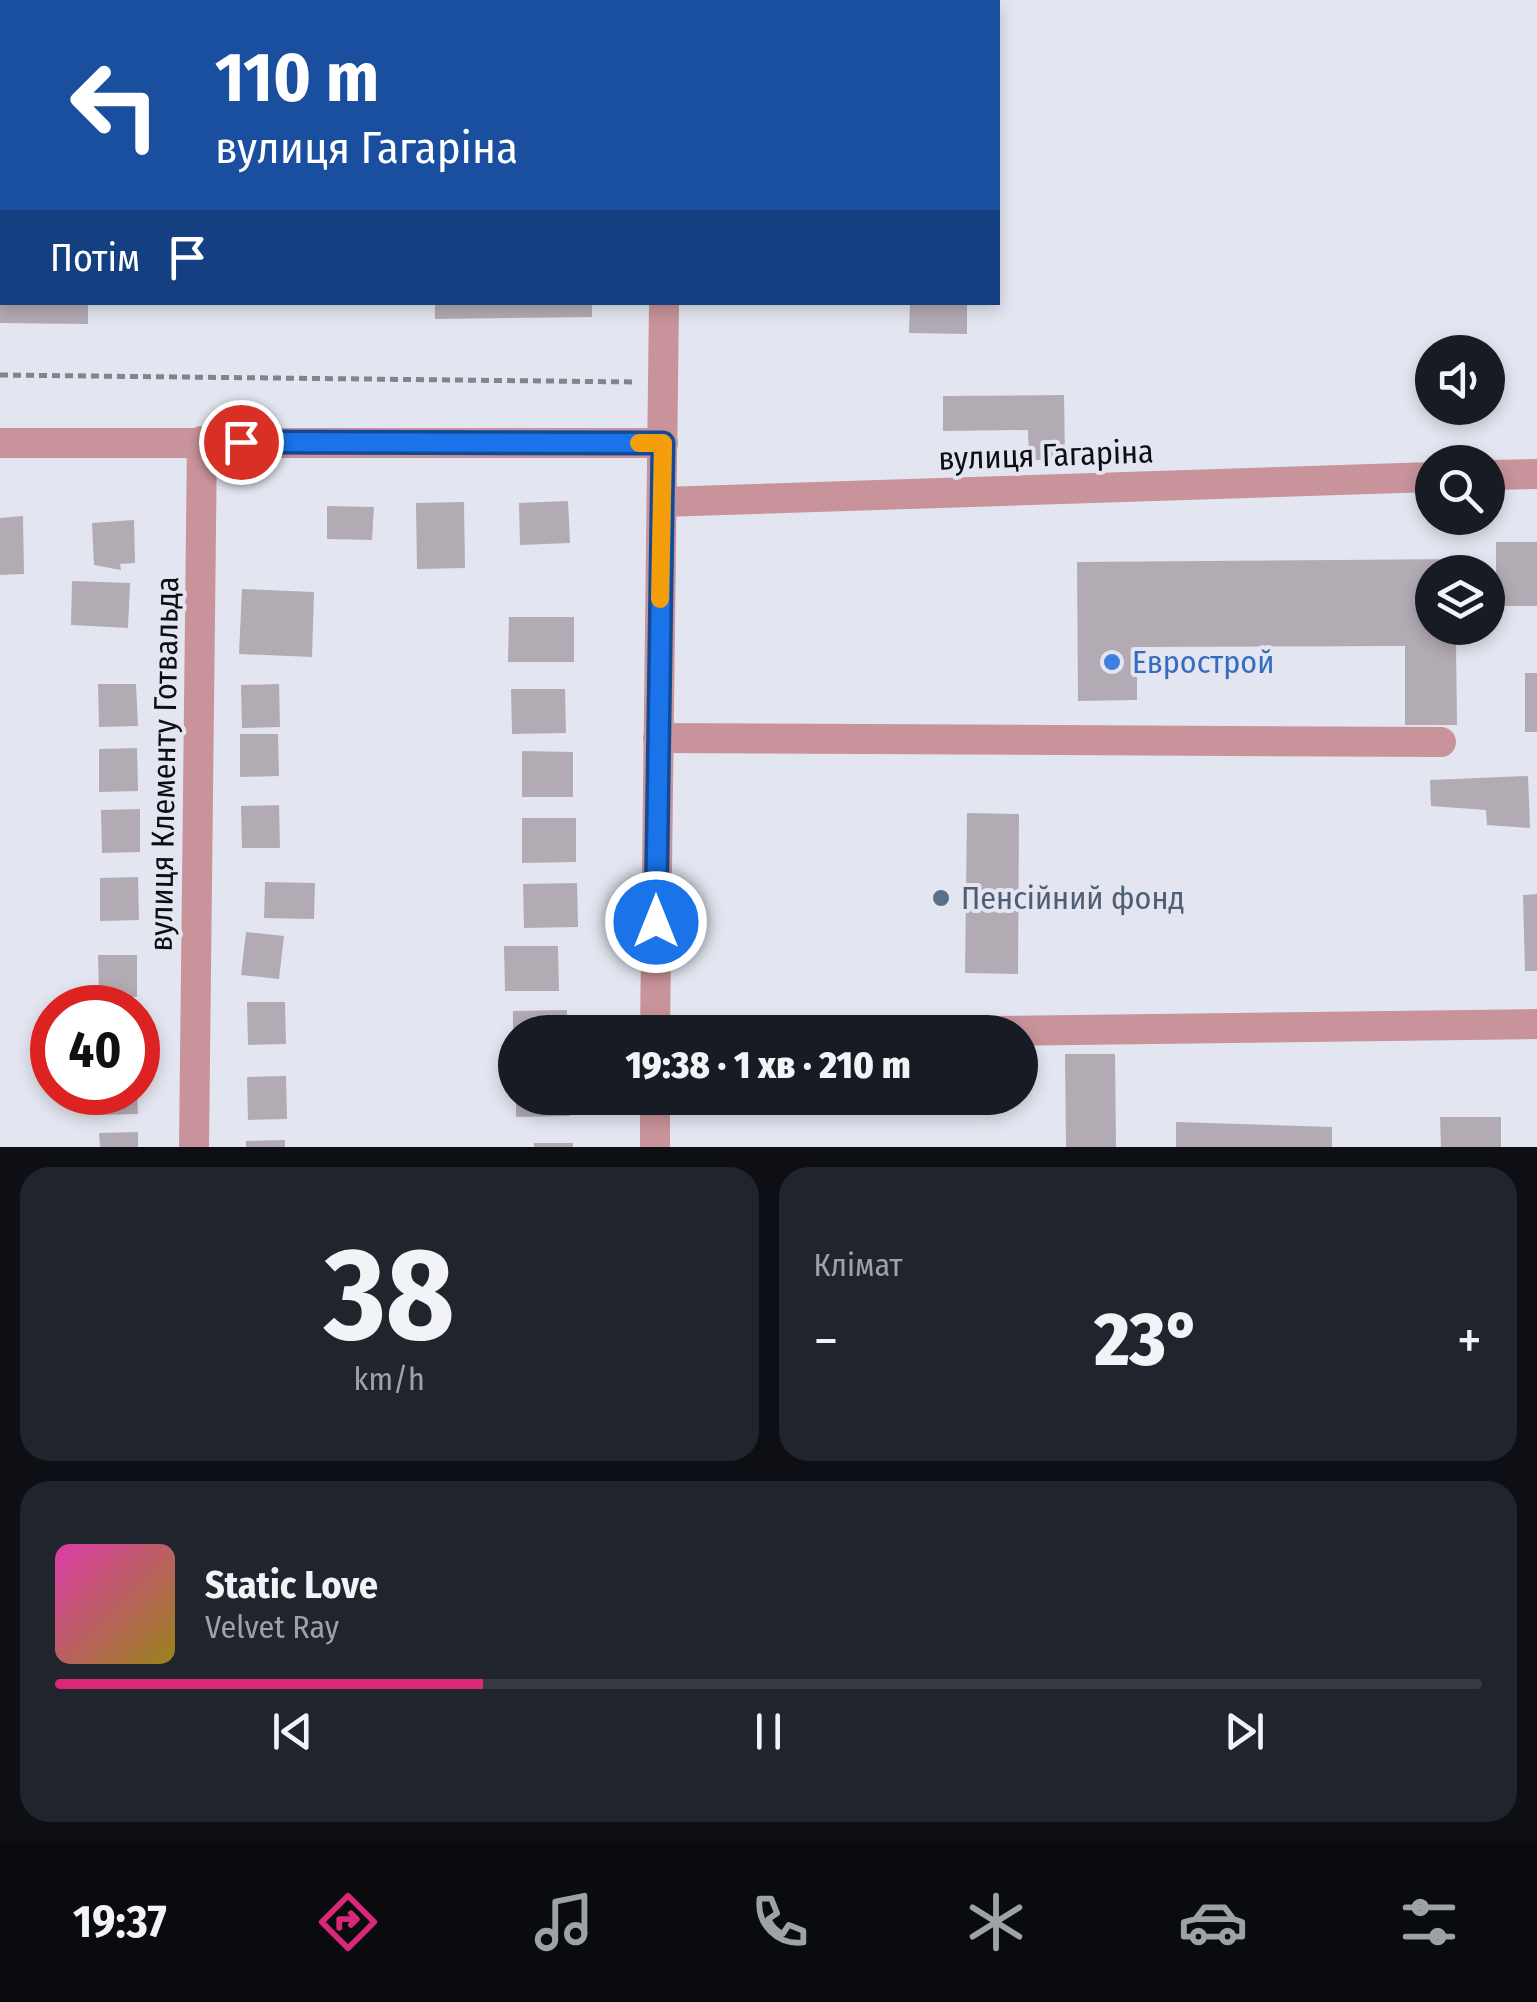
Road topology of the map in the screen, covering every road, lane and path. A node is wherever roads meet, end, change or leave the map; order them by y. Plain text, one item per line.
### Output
1 (664, 305) edge
2 (0, 375) edge
3 (664, 383) junction
4 (202, 441) junction
5 (0, 443) edge
6 (663, 443) junction
7 (1537, 474) edge
8 (1505, 475) edge
9 (1415, 478) edge
10 (662, 502) junction
11 (658, 738) junction
12 (1441, 742) dead end
13 (655, 1015) edge
14 (1537, 1024) edge
15 (1038, 1030) edge
16 (655, 1115) edge
17 (194, 1147) edge
18 (655, 1147) edge

1 - 3 street
2 - 3 path
3 - 6 street
4 - 5 street
4 - 6 street
4 - 17 street, вулиця Клементу Готвальда
6 - 10 street
7 - 8 street
9 - 10 street, вулиця Гагаріна
10 - 11 street
11 - 12 street
11 - 13 street
14 - 15 street
16 - 18 street

